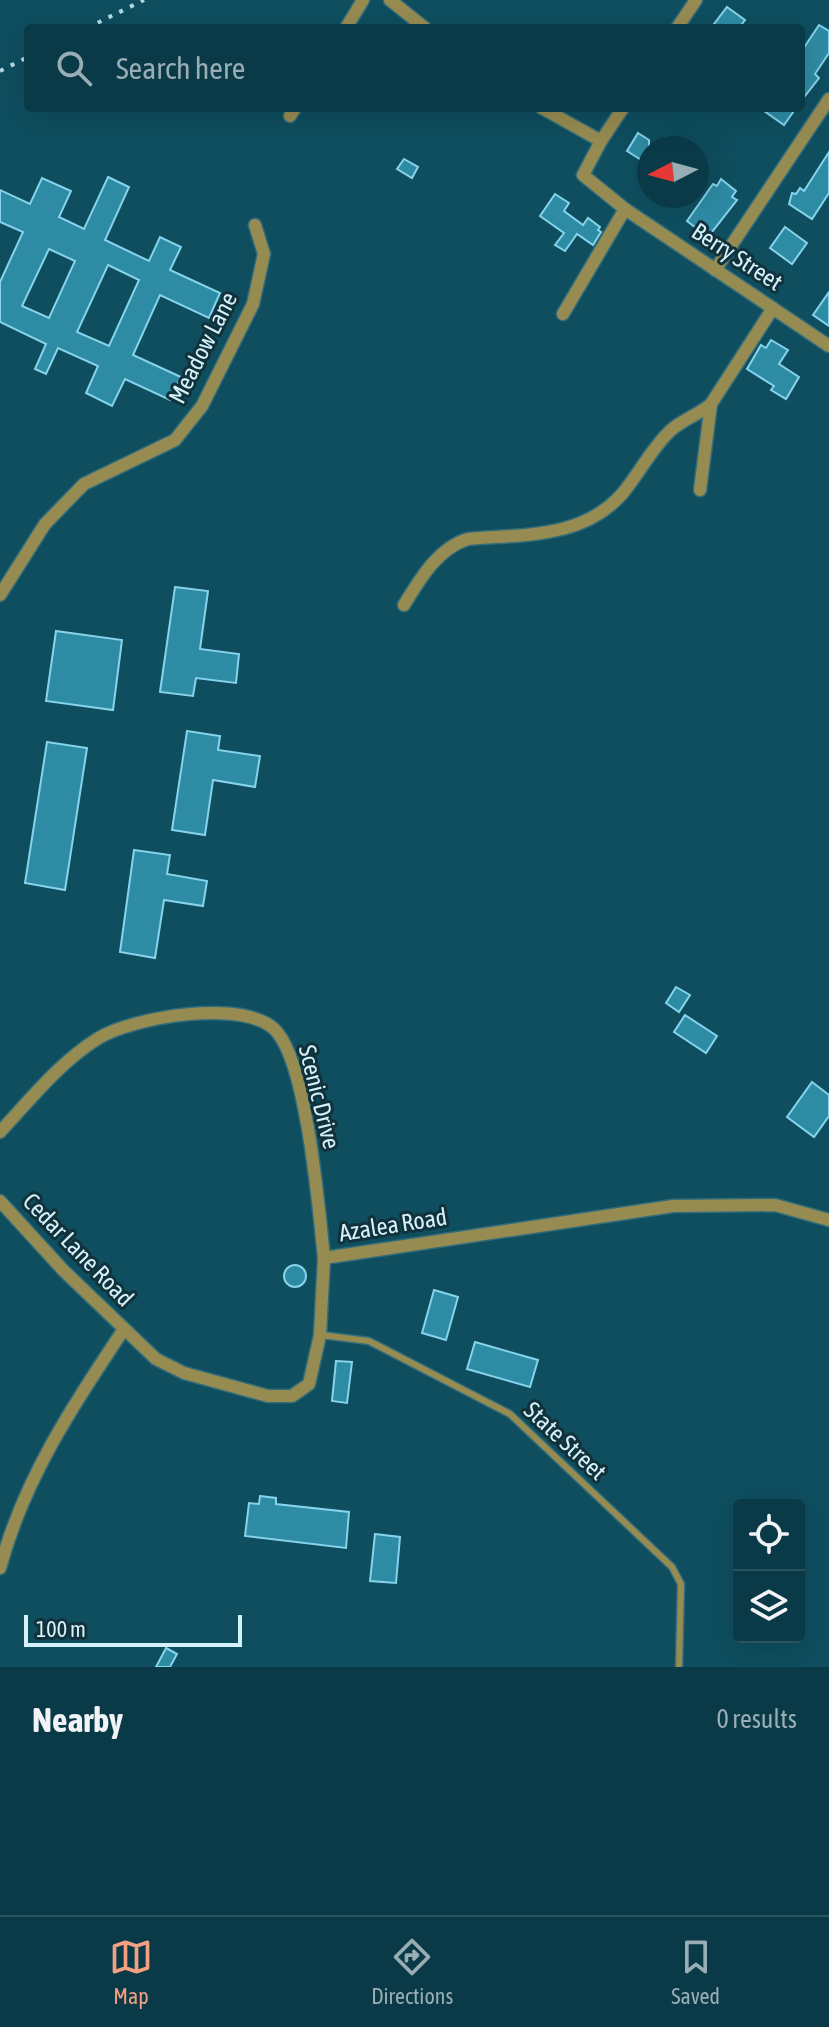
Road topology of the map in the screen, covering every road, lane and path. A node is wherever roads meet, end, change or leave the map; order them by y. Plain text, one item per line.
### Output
1 (363, 0) edge
2 (390, 0) edge
3 (696, 0) edge
4 (348, 24) edge
5 (420, 24) edge
6 (680, 24) edge
7 (829, 99) edge
8 (549, 112) edge
9 (620, 112) edge
10 (601, 141) junction
11 (625, 209) junction
12 (255, 225) dead end
13 (715, 270) junction
14 (773, 308) junction
15 (563, 314) dead end
16 (829, 346) edge
17 (711, 404) junction
18 (700, 490) dead end
19 (0, 595) edge
20 (404, 605) dead end
21 (0, 1132) edge
22 (0, 1201) edge
23 (829, 1220) edge
24 (324, 1258) junction
25 (124, 1329) junction
26 (320, 1335) junction
27 (0, 1568) edge
28 (679, 1667) edge

1 - 4 street
2 - 5 street
3 - 6 street
7 - 13 street
8 - 10 street
9 - 10 street
10 - 11 street, Berry Street
11 - 13 street, Berry Street
11 - 15 street
12 - 19 street, Meadow Lane
13 - 14 street, Berry Street
14 - 16 street, Berry Street
14 - 17 street
17 - 18 street
17 - 20 street
21 - 24 street, Scenic Drive
22 - 25 street, Cedar Lane Road
23 - 24 street, Azalea Road
24 - 26 street, Azalea Road
25 - 26 street, Azalea Road
25 - 27 street
26 - 28 lane, State Street

